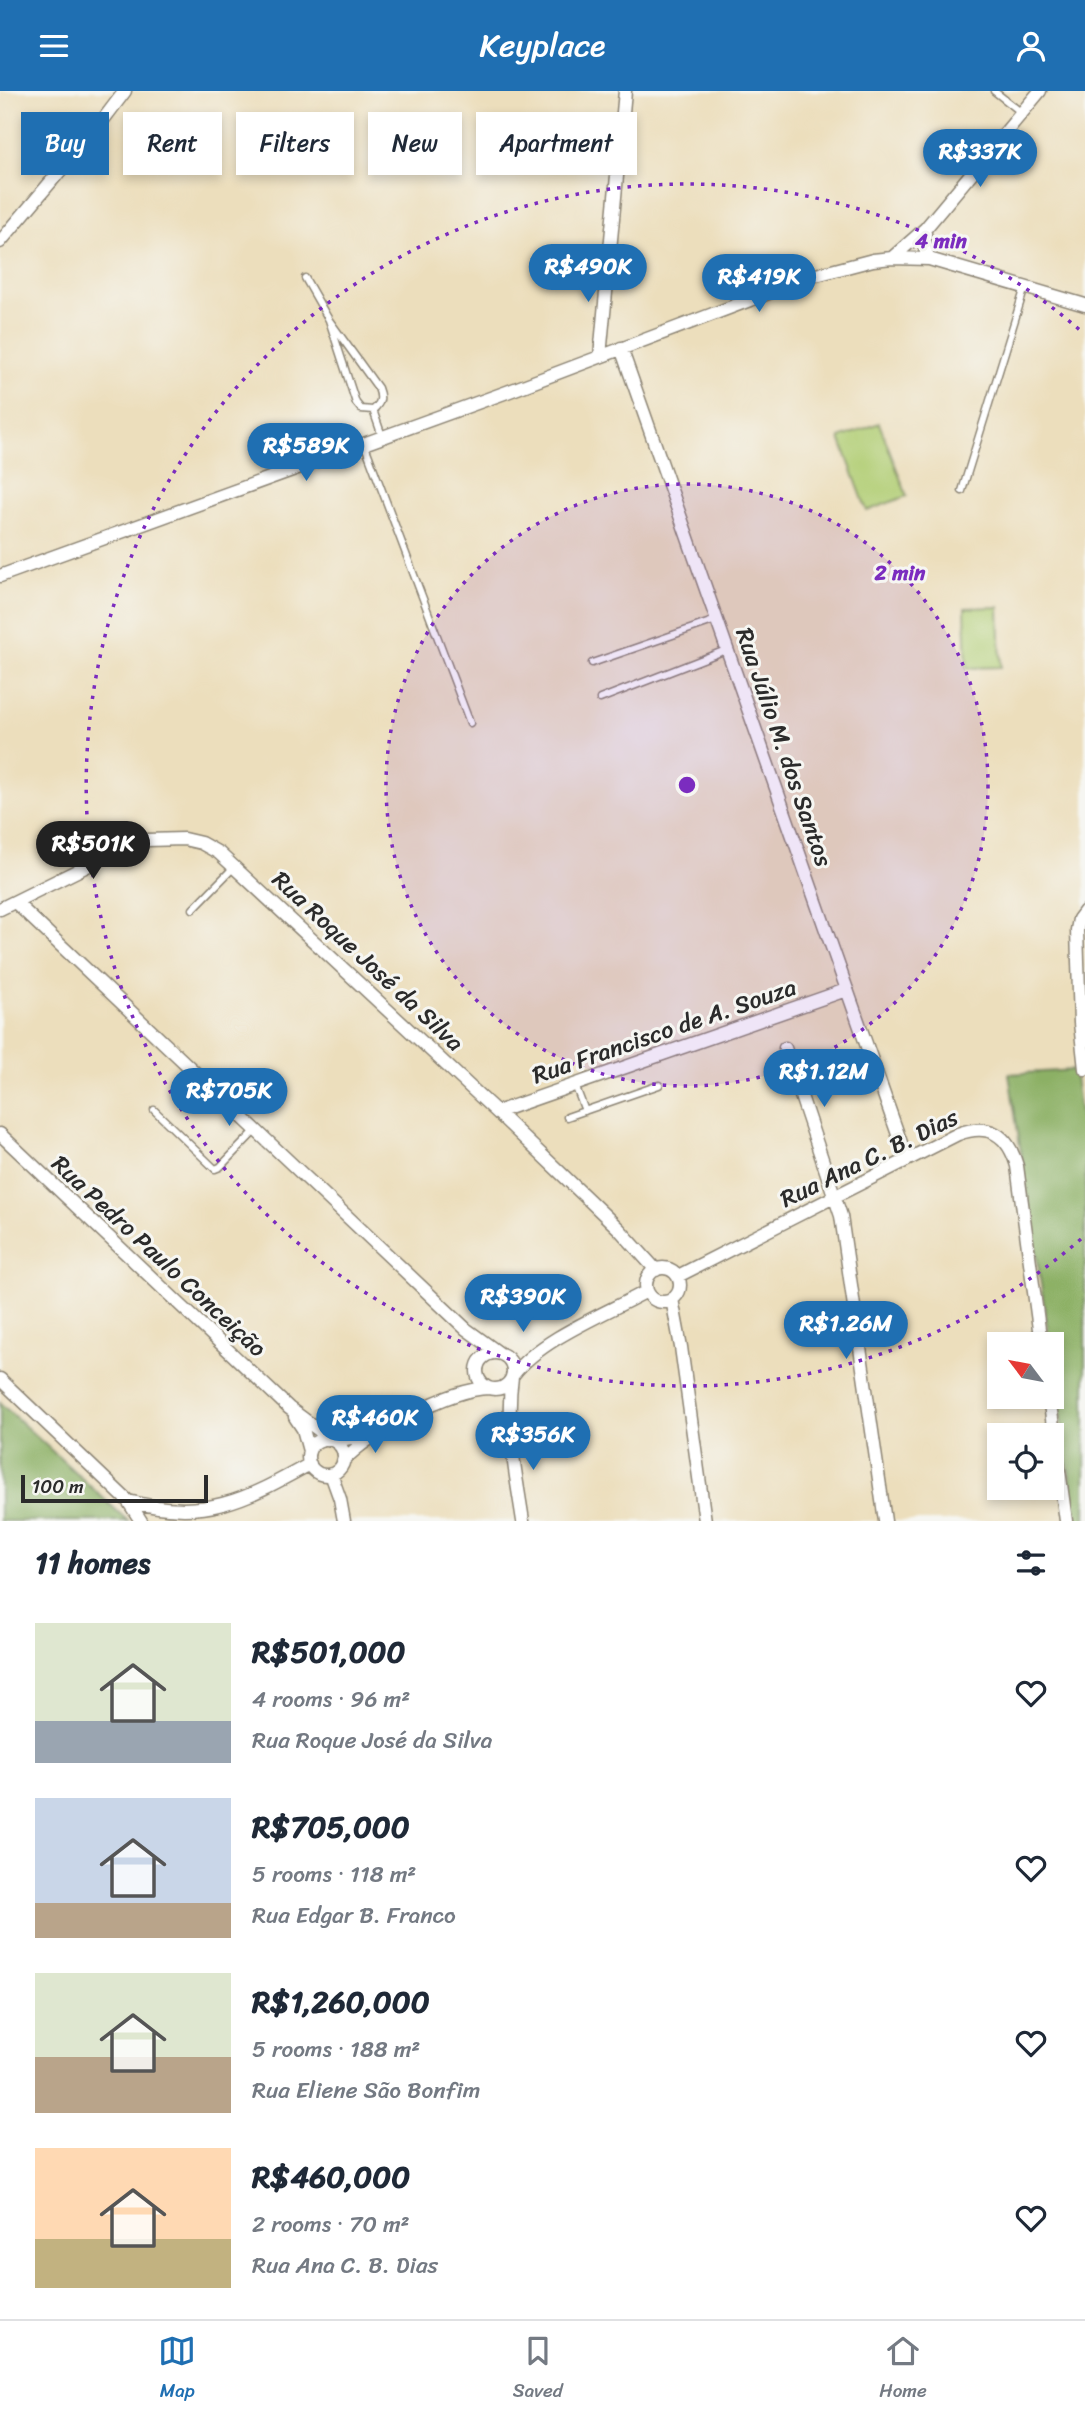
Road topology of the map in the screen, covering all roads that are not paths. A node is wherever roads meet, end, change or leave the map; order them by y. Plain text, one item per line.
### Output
1 (125, 91) edge
2 (625, 91) edge
3 (994, 91) edge
4 (1040, 91) edge
5 (1022, 113) junction
6 (925, 229) junction
7 (0, 241) edge
8 (892, 258) junction
9 (929, 259) junction
10 (305, 278) dead end
11 (1026, 287) junction
12 (1085, 306) edge
13 (329, 320) junction
14 (621, 348) junction
15 (600, 356) junction
16 (373, 410) junction
17 (382, 436) junction
18 (364, 443) junction
19 (962, 491) dead end
20 (0, 576) edge
21 (718, 619) junction
22 (728, 649) junction
23 (592, 663) dead end
24 (600, 699) dead end
25 (470, 723) dead end
26 (235, 866) junction
27 (15, 902) junction
28 (0, 909) edge
29 (193, 909) dead end
30 (1085, 911) edge
31 (846, 990) junction
32 (785, 1048) dead end
33 (1085, 1063) edge
34 (575, 1084) junction
35 (659, 1085) dead end
36 (154, 1110) dead end
37 (585, 1111) junction
38 (496, 1112) junction
39 (567, 1117) dead end
40 (256, 1130) junction
41 (0, 1134) edge
42 (907, 1160) junction
43 (836, 1196) junction
44 (656, 1270) junction
45 (678, 1276) junction
46 (647, 1291) junction
47 (672, 1299) junction
48 (466, 1329) junction
49 (1039, 1332) edge
50 (550, 1343) junction
51 (500, 1353) junction
52 (477, 1366) junction
53 (513, 1376) junction
54 (0, 1379) edge
55 (489, 1388) junction
56 (439, 1401) junction
57 (289, 1408) junction
58 (1051, 1409) edge
59 (390, 1427) junction
60 (333, 1441) junction
61 (309, 1451) junction
62 (343, 1461) junction
63 (310, 1464) junction
64 (331, 1474) junction
65 (128, 1501) junction
66 (227, 1509) junction
67 (141, 1521) edge
68 (215, 1521) edge
69 (344, 1521) edge
70 (523, 1521) edge
71 (705, 1521) edge
72 (885, 1521) edge
73 (1066, 1521) edge

1 - 7 street
2 - 15 street
3 - 5 lane
4 - 5 street
5 - 6 street
6 - 8 street
6 - 9 street
8 - 9 street
8 - 14 street
9 - 11 street
10 - 13 lane
11 - 12 street
11 - 19 lane
13 - 16 lane
13 - 16 lane
14 - 15 street
14 - 21 street, Rua Júlio M. dos Santos
15 - 17 street
16 - 17 lane
17 - 18 street
18 - 20 street
18 - 25 lane
21 - 22 street, Rua Júlio M. dos Santos
21 - 23 lane
22 - 24 lane
22 - 31 street, Rua Júlio M. dos Santos
26 - 27 street, Rua Roque José da Silva
26 - 29 lane
26 - 38 street, Rua Roque José da Silva
27 - 28 street, Rua Roque José da Silva
27 - 40 street
30 - 33 street
31 - 34 street, Rua Francisco de A. Souza
31 - 42 street, Rua Júlio M. dos Santos
32 - 43 street
34 - 37 lane
34 - 38 street, Rua Francisco de A. Souza
35 - 37 lane
36 - 40 lane
37 - 39 lane
38 - 44 street, Rua Roque José da Silva
40 - 48 street
41 - 57 street, Rua Pedro Paulo Conceição
42 - 43 street, Rua Ana C. B. Dias
42 - 49 street, Rua Ana C. B. Dias
43 - 45 street, Rua Ana C. B. Dias
43 - 72 street
44 - 45 street
44 - 46 street
45 - 47 street
46 - 47 street
46 - 50 street
47 - 71 street
48 - 51 street
48 - 52 street
50 - 51 street
50 - 53 street
51 - 52 street
51 - 53 street
52 - 55 street
52 - 56 street
53 - 55 street
53 - 70 street
54 - 65 street
55 - 56 street
56 - 59 street
57 - 60 street, Rua Pedro Paulo Conceição
57 - 61 street, Rua Pedro Paulo Conceição
58 - 73 street
59 - 60 street
59 - 62 street
60 - 61 street
60 - 62 street
61 - 63 street
62 - 64 street
63 - 64 street
63 - 66 street
64 - 69 street
65 - 66 street
65 - 67 street
66 - 68 street

